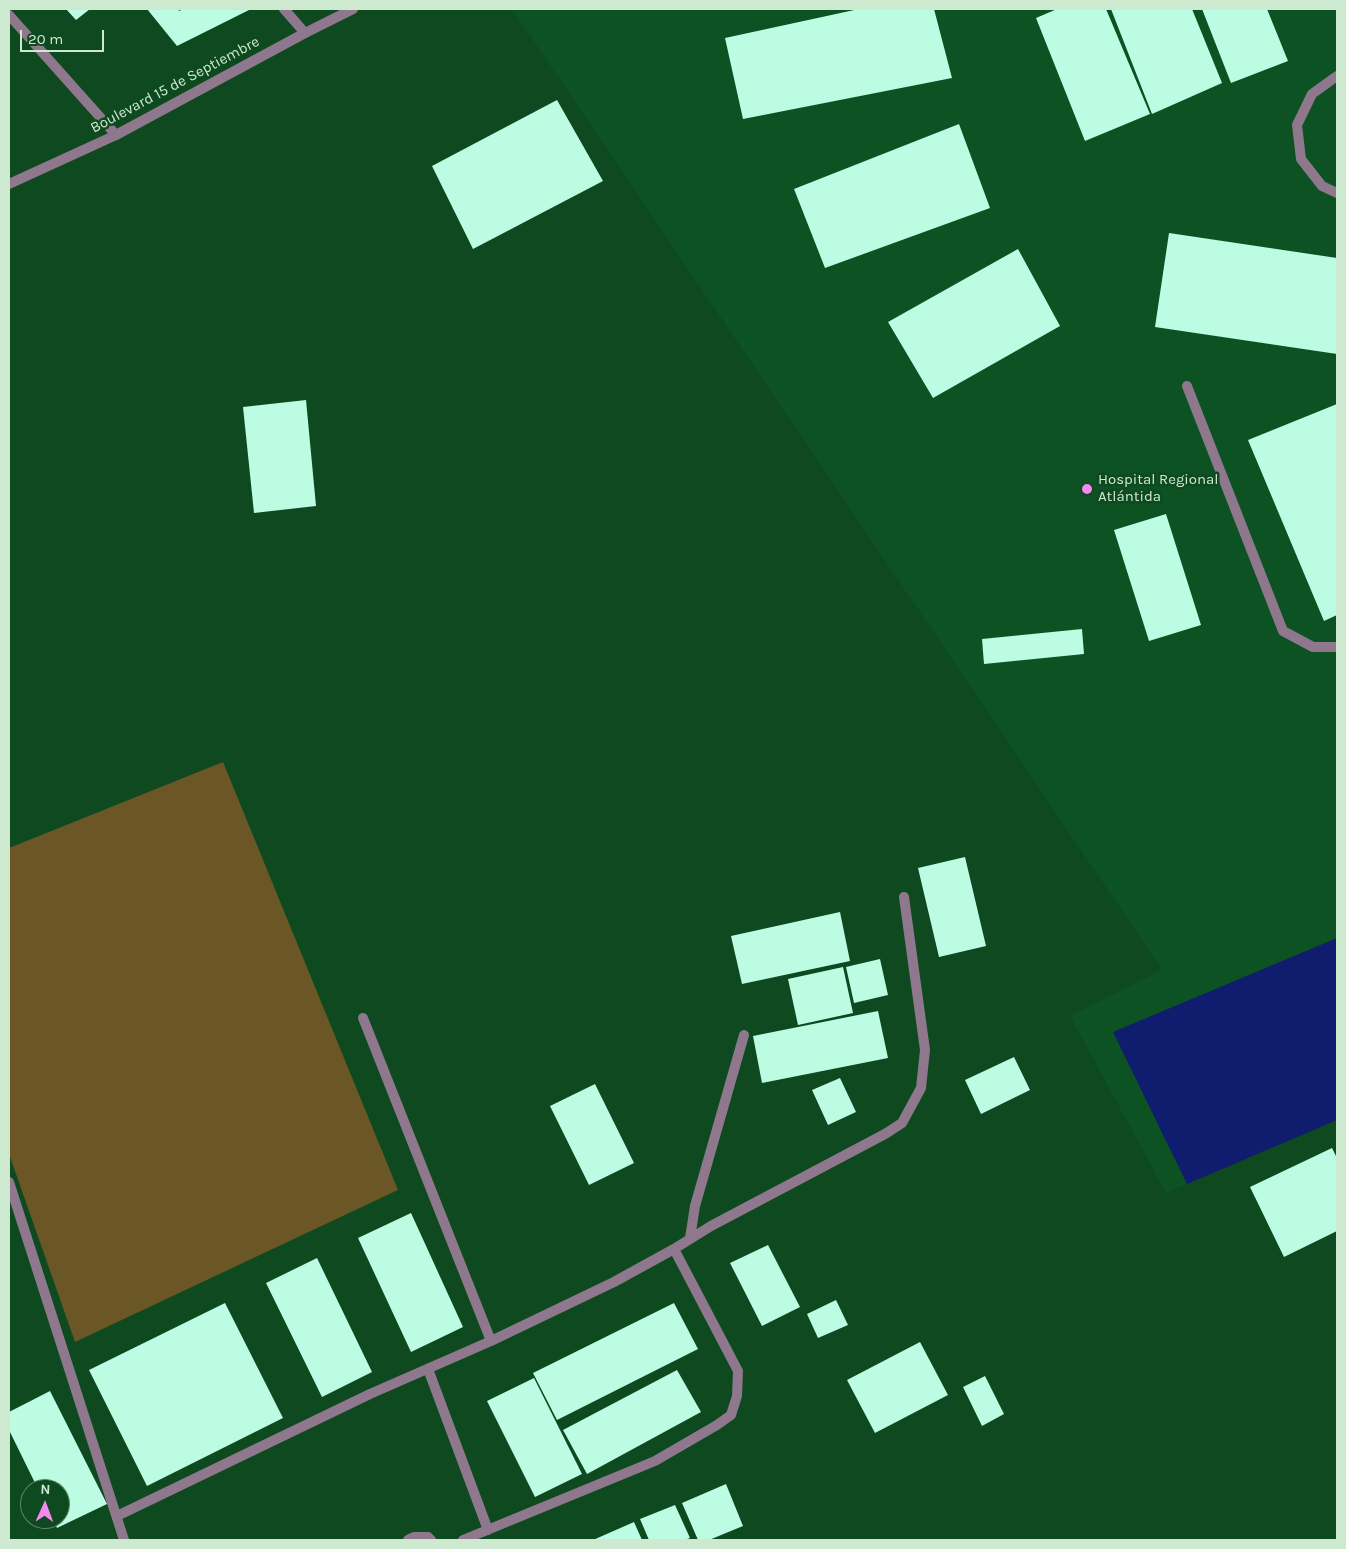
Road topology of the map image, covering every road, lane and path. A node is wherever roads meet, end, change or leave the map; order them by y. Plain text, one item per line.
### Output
1 (284, 9) edge
2 (353, 9) edge
3 (9, 15) edge
4 (305, 33) junction
5 (1337, 76) edge
6 (116, 135) junction
7 (9, 184) edge
8 (1337, 193) edge
9 (1187, 386) dead end
10 (1337, 647) edge
11 (904, 897) dead end
12 (363, 1018) dead end
13 (744, 1035) dead end
14 (9, 1182) edge
15 (690, 1238) junction
16 (674, 1249) junction
17 (491, 1341) junction
18 (428, 1369) junction
19 (117, 1516) junction
20 (488, 1530) junction
21 (124, 1540) edge
22 (408, 1540) edge
23 (431, 1540) edge
24 (463, 1540) edge

1 - 4 street
2 - 4 street, Boulevard 15 de Septiembre
3 - 6 street
4 - 6 street, Boulevard 15 de Septiembre
5 - 8 street
6 - 7 street, Boulevard 15 de Septiembre
9 - 10 street
11 - 15 street
12 - 17 street
13 - 15 street
14 - 19 street
15 - 16 street
16 - 17 street
16 - 20 street
17 - 18 street
18 - 19 street
18 - 20 street
19 - 21 street
20 - 24 street
22 - 23 street

